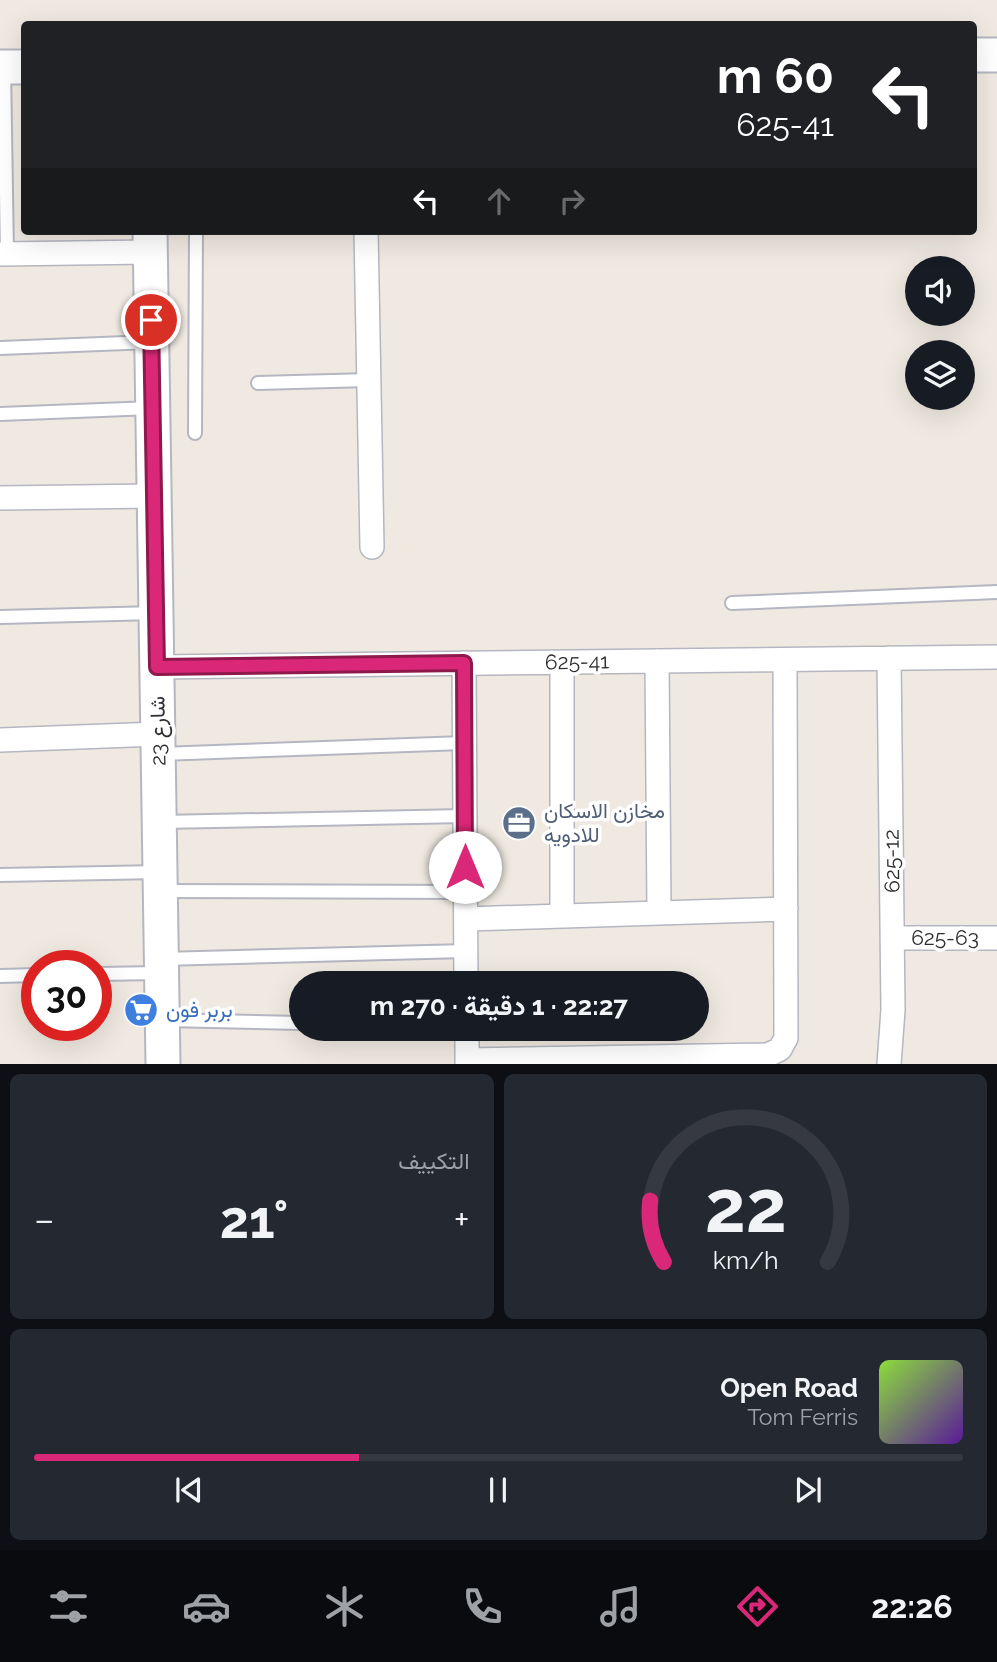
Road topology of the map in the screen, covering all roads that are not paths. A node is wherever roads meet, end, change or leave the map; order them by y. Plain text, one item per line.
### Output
1 (977, 55) edge
2 (997, 55) edge
3 (10, 67) edge
4 (196, 235) edge
5 (366, 235) edge
6 (150, 242) edge
7 (3, 254) edge
8 (152, 342) junction
9 (0, 348) edge
10 (369, 380) junction
11 (257, 383) dead end
12 (153, 408) junction
13 (0, 414) edge
14 (195, 433) dead end
15 (154, 496) junction
16 (0, 498) edge
17 (372, 547) dead end
18 (997, 592) edge
19 (732, 603) dead end
20 (156, 613) junction
21 (0, 617) edge
22 (997, 657) edge
23 (889, 658) junction
24 (785, 660) junction
25 (657, 661) junction
26 (562, 662) junction
27 (464, 663) junction
28 (157, 667) junction
29 (0, 740) edge
30 (464, 743) junction
31 (158, 744) junction
32 (465, 816) junction
33 (159, 822) junction
34 (0, 875) edge
35 (160, 881) junction
36 (466, 892) junction
37 (786, 909) junction
38 (659, 911) junction
39 (562, 915) junction
40 (466, 919) junction
41 (997, 937) edge
42 (893, 938) junction
43 (466, 951) junction
44 (162, 966) junction
45 (466, 971) edge
46 (112, 972) edge
47 (21, 975) edge
48 (0, 976) edge
49 (163, 1020) junction
50 (289, 1023) edge
51 (467, 1041) edge
52 (786, 1056) edge
53 (566, 1061) edge
54 (656, 1061) edge
55 (467, 1062) edge
56 (163, 1063) edge
57 (889, 1063) edge

1 - 2 street
3 - 7 lane
4 - 14 lane
5 - 10 street
6 - 7 street
6 - 8 street, شارع 23
8 - 9 lane
8 - 12 street, شارع 23
10 - 11 lane
10 - 17 street
12 - 13 lane
12 - 15 street, شارع 23
15 - 16 street
15 - 20 street, شارع 23
18 - 19 lane
20 - 21 lane
20 - 28 street, شارع 23
22 - 23 street, 625-41
23 - 24 street, 625-41
23 - 42 street, 625-12
24 - 25 street, 625-41
24 - 37 street
25 - 26 street, 625-41
25 - 38 street
26 - 27 street, 625-41
26 - 39 street
27 - 28 street, 625-41
27 - 30 street
28 - 31 street, شارع 23
29 - 31 street
30 - 31 lane
30 - 32 street
31 - 33 street, شارع 23
32 - 33 lane
32 - 36 street
33 - 35 street, شارع 23
34 - 35 lane
35 - 36 lane
35 - 44 street, شارع 23
36 - 40 street
37 - 38 street
37 - 52 street
38 - 39 street
39 - 40 street
40 - 43 street
41 - 42 street, 625-63
42 - 57 street, 625-12
43 - 44 lane
43 - 45 street
44 - 46 lane
44 - 49 street, شارع 23
47 - 48 lane
49 - 50 lane
49 - 56 street, شارع 23
51 - 55 street
52 - 54 street
53 - 54 street
53 - 55 street

